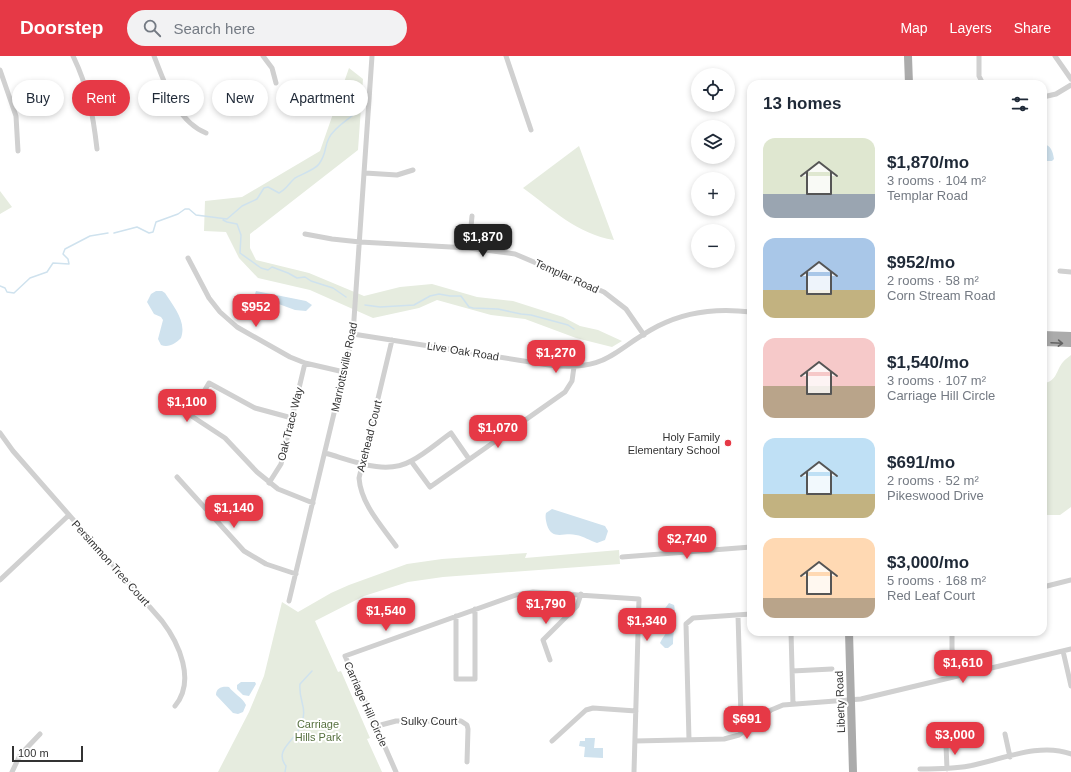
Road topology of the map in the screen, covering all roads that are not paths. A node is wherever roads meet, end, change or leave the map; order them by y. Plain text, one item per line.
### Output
1 (73, 56) edge
2 (154, 56) edge
3 (263, 56) edge
4 (372, 56) edge
5 (506, 56) edge
6 (908, 56) edge
7 (979, 56) edge
8 (1055, 56) edge
9 (0, 70) edge
10 (1071, 79) edge
11 (909, 80) edge
12 (981, 80) edge
13 (276, 83) dead end
14 (1071, 85) edge
15 (1047, 96) edge
16 (531, 130) dead end
17 (206, 133) dead end
18 (97, 149) dead end
19 (18, 151) dead end
20 (413, 170) dead end
21 (364, 173) junction
22 (472, 216) dead end
23 (305, 234) dead end
24 (360, 242) junction
25 (469, 248) junction
26 (188, 258) dead end
27 (1060, 271) dead end
28 (1071, 272) edge
29 (747, 312) edge
30 (353, 334) junction
31 (644, 335) junction
32 (1047, 335) edge
33 (1071, 336) edge
34 (392, 340) junction
35 (1047, 342) edge
36 (1071, 343) edge
37 (305, 363) junction
38 (574, 367) junction
39 (344, 372) junction
40 (292, 418) junction
41 (0, 433) edge
42 (325, 453) junction
43 (469, 459) junction
44 (411, 461) junction
45 (362, 463) junction
46 (177, 477) dead end
47 (269, 482) junction
48 (313, 503) junction
49 (69, 516) junction
50 (396, 546) dead end
51 (747, 547) edge
52 (622, 557) dead end
53 (296, 574) junction
54 (0, 580) edge
55 (1071, 580) edge
56 (1047, 586) edge
57 (581, 594) junction
58 (289, 601) dead end
59 (476, 609) junction
60 (747, 614) edge
61 (738, 615) junction
62 (456, 616) junction
63 (791, 636) edge
64 (849, 636) edge
65 (952, 636) edge
66 (1071, 649) edge
67 (1063, 651) junction
68 (550, 660) dead end
69 (832, 669) dead end
70 (792, 671) junction
71 (958, 676) junction
72 (1071, 686) edge
73 (851, 701) junction
74 (793, 704) junction
75 (175, 706) dead end
76 (636, 711) junction
77 (377, 726) junction
78 (748, 729) junction
79 (40, 734) dead end
80 (1005, 734) dead end
81 (689, 740) junction
82 (552, 741) dead end
83 (635, 741) junction
84 (946, 744) dead end
85 (1071, 754) edge
86 (1010, 757) junction
87 (467, 762) dead end
88 (947, 769) junction
89 (920, 770) dead end
90 (12, 772) edge
91 (396, 772) edge
92 (634, 772) edge
93 (853, 772) edge

1 - 18 street
2 - 17 street
3 - 13 street
4 - 21 street, Marriottsville Road
5 - 16 street
6 - 11 main road
7 - 12 street
8 - 10 street
9 - 19 street
14 - 15 street
20 - 21 street
21 - 24 street, Marriottsville Road
22 - 25 street
23 - 24 street, Templar Road
24 - 25 street, Templar Road
24 - 30 street, Marriottsville Road
25 - 31 street, Templar Road
26 - 37 street
27 - 28 street
29 - 31 street, Live Oak Road
30 - 34 street, Live Oak Road
30 - 39 street, Marriottsville Road
31 - 38 street, Live Oak Road
32 - 33 main road
34 - 38 street, Live Oak Road
34 - 45 street, Axehead Court
35 -> 36 main road
37 - 39 street
37 - 40 street, Oak Trace Way
38 - 43 street
39 - 42 street, Marriottsville Road
40 - 47 street, Oak Trace Way
40 - 47 street
41 - 49 street, Persimmon Tree Court
42 - 45 street
42 - 48 street, Marriottsville Road
43 - 44 street
43 - 44 street
44 - 45 street
45 - 50 street, Axehead Court
46 - 53 street
47 - 48 street
48 - 53 street, Marriottsville Road
49 - 54 street
49 - 75 street, Persimmon Tree Court
51 - 52 street
53 - 58 street, Marriottsville Road
55 - 56 street
57 - 59 street, Carriage Hill Circle
57 - 68 street
57 - 76 street, Carriage Hill Circle
59 - 62 street, Carriage Hill Circle
59 - 62 street
60 - 61 street
61 - 78 street
61 - 81 street
62 - 77 street, Carriage Hill Circle
63 - 70 street
64 - 73 main road, Liberty Road
65 - 71 street
66 - 67 street
67 - 71 street
67 - 72 street
69 - 70 street
70 - 74 street
71 - 73 street
73 - 74 street
73 - 93 main road, Liberty Road
74 - 78 street
76 - 82 street
76 - 83 street, Carriage Hill Circle
77 - 87 street, Sulky Court
77 - 91 street, Carriage Hill Circle
78 - 81 street
79 - 90 street
80 - 86 street
81 - 83 street
83 - 92 street, Carriage Hill Circle
84 - 88 street
85 - 86 street
86 - 88 street
88 - 89 street

